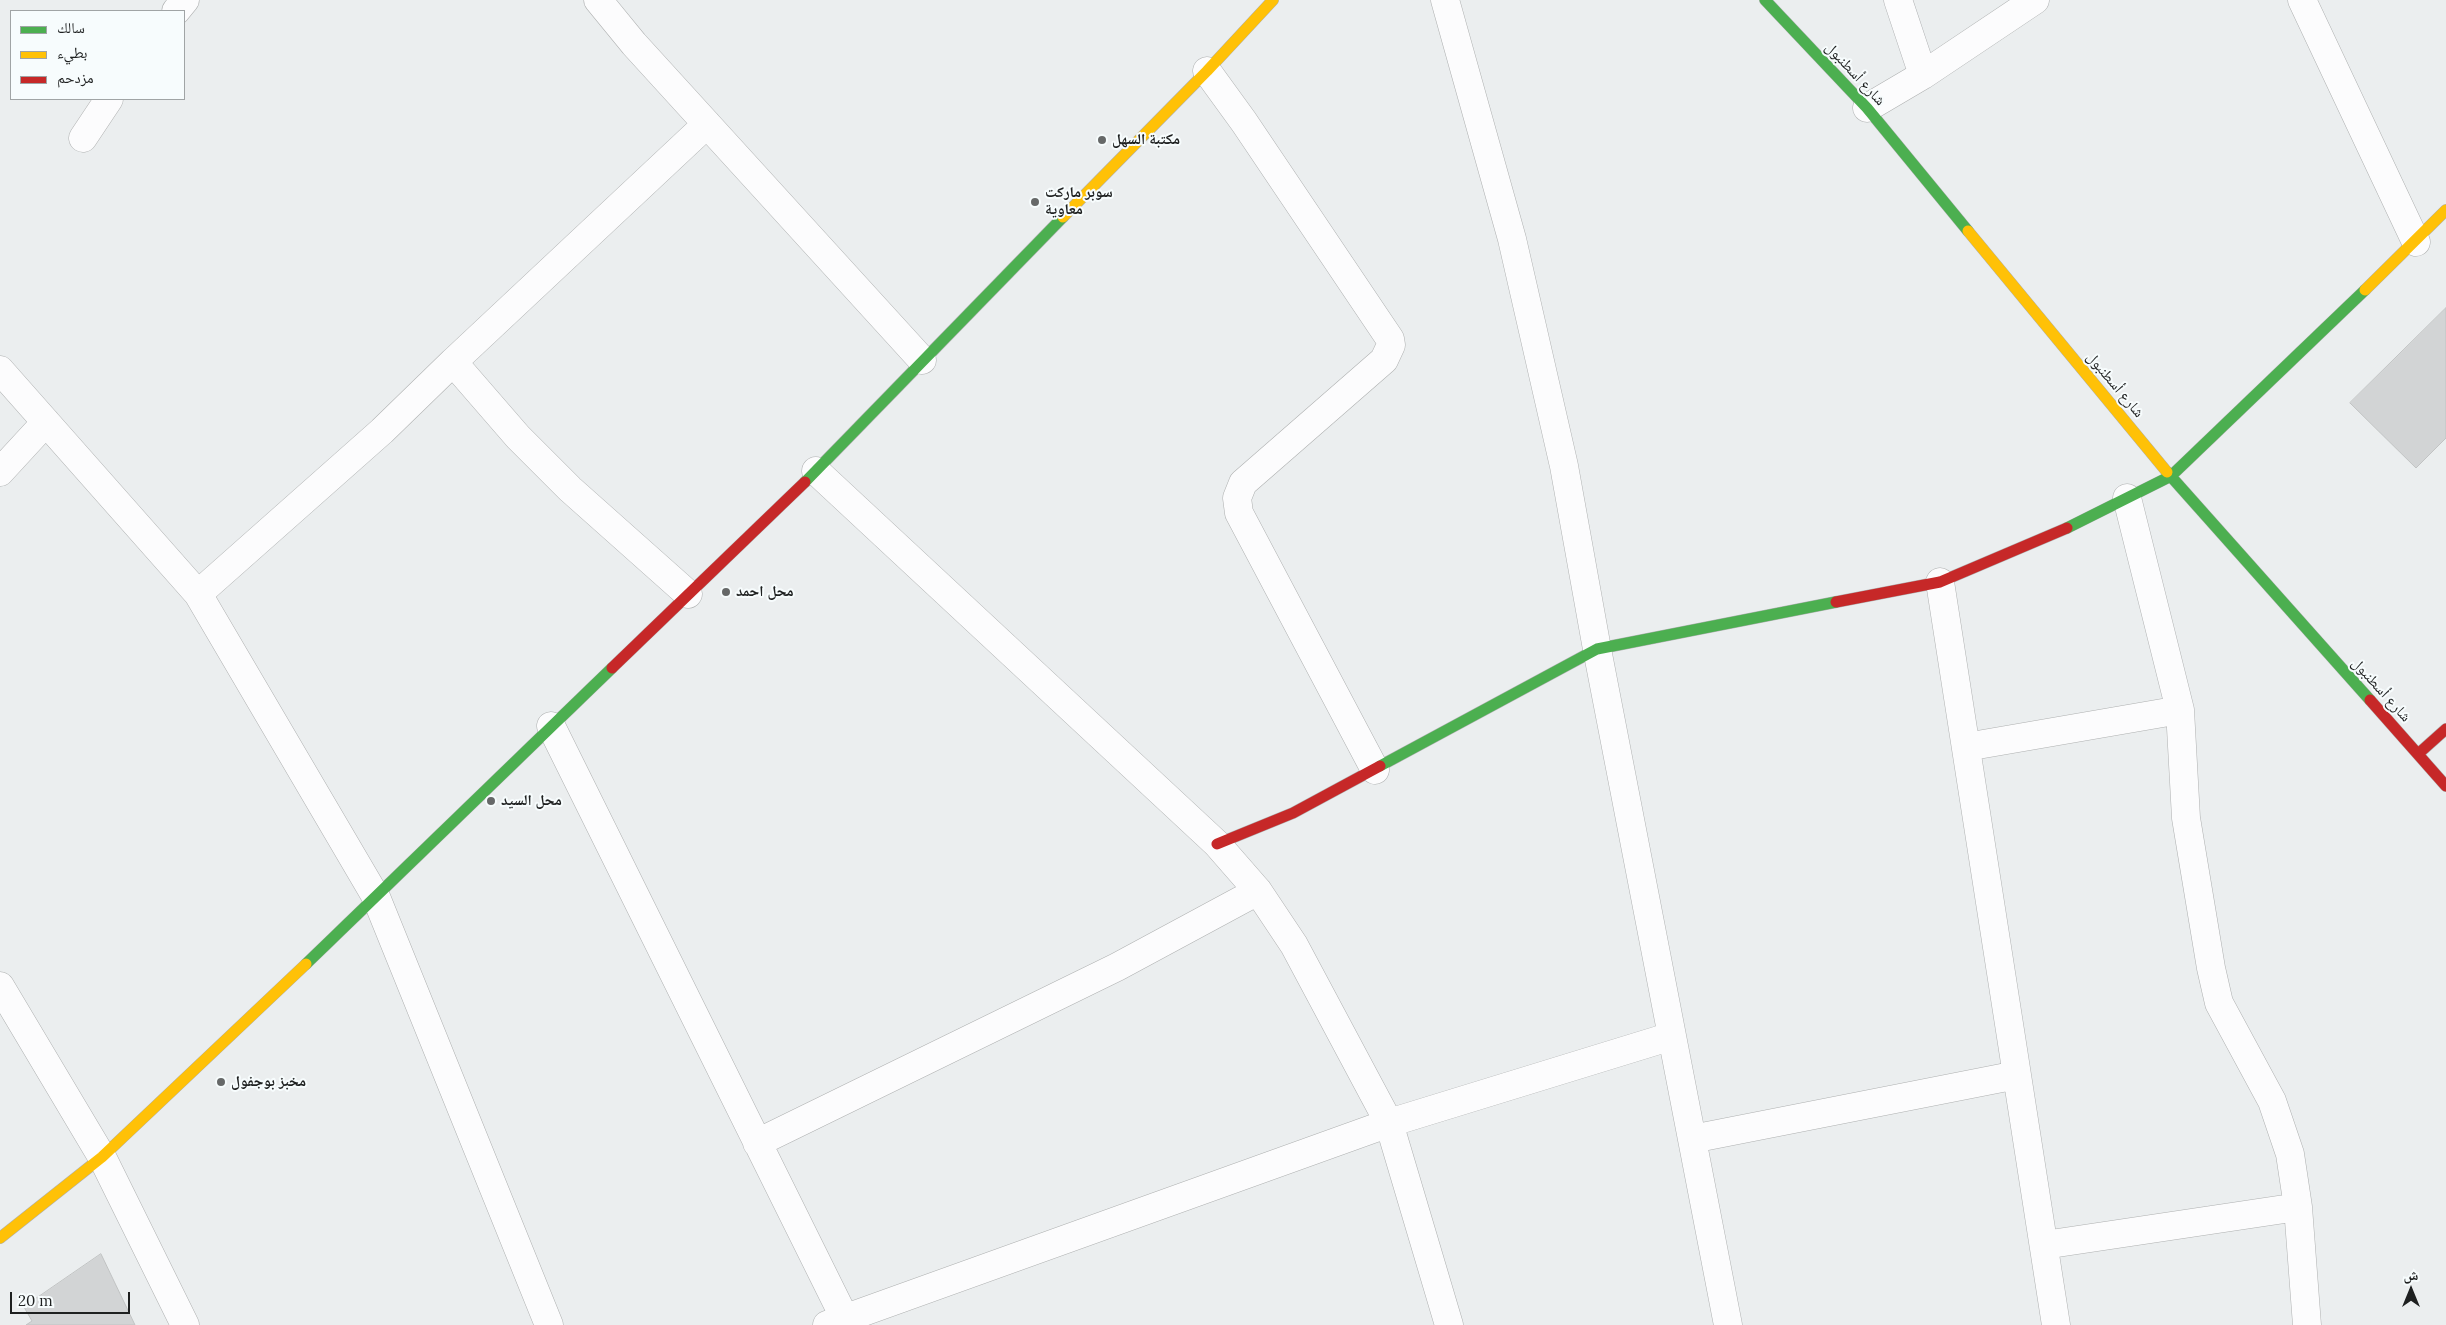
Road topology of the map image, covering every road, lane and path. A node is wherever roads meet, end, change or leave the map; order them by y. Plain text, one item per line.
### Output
1 (185, 0) edge
2 (598, 0) edge
3 (1273, 0) edge
4 (1445, 0) edge
5 (1765, 0) edge
6 (1898, 0) edge
7 (2035, 0) edge
8 (2302, 0) edge
9 (177, 10) edge
10 (1207, 71) junction
11 (1923, 75) junction
12 (108, 100) edge
13 (1868, 108) junction
14 (707, 124) junction
15 (83, 138) dead end
16 (2446, 210) edge
17 (2416, 242) junction
18 (922, 360) junction
19 (452, 362) junction
20 (0, 370) edge
21 (46, 422) junction
22 (816, 471) junction
23 (0, 472) edge
24 (2171, 476) junction
25 (2127, 498) junction
26 (1940, 582) junction
27 (198, 594) junction
28 (688, 594) junction
29 (1597, 649) junction
30 (2180, 710) junction
31 (550, 726) junction
32 (2446, 729) edge
33 (1966, 747) junction
34 (2418, 754) junction
35 (1375, 770) junction
36 (2446, 786) edge
37 (1217, 844) junction
38 (1258, 891) junction
39 (376, 896) junction
40 (0, 986) edge
41 (1672, 1036) junction
42 (2017, 1075) junction
43 (1389, 1123) junction
44 (1692, 1139) junction
45 (757, 1143) junction
46 (102, 1157) junction
47 (2298, 1208) junction
48 (0, 1238) edge
49 (2044, 1246) junction
50 (840, 1323) edge
51 (185, 1325) edge
52 (548, 1325) edge
53 (1449, 1325) edge
54 (1728, 1325) edge
55 (2056, 1325) edge
56 (2307, 1325) edge

1 - 9 street
2 - 14 street
3 - 10 street
4 - 29 street
5 - 13 street, شارع أسطنبول
6 - 11 street
7 - 11 street
8 - 17 street
10 - 18 street
10 - 35 street
11 - 13 street
12 - 15 street
13 - 24 street, شارع أسطنبول
14 - 18 street
14 - 19 street
16 - 17 street
17 - 24 street
18 - 22 street
19 - 27 street
19 - 28 street
20 - 21 street
21 - 23 street
21 - 27 street
22 - 28 street
22 - 37 street
24 - 25 street
24 - 34 street, شارع أسطنبول
25 - 26 street
25 - 30 street
26 - 29 street
26 - 33 street
27 - 39 street
28 - 31 street
29 - 35 street
29 - 41 street
30 - 33 street
30 - 47 street
31 - 39 street
31 - 45 street
32 - 34 street
33 - 42 street
34 - 36 street, شارع أسطنبول
35 - 37 street
37 - 38 street
38 - 43 street
38 - 45 street
39 - 46 street
39 - 52 street
40 - 46 street
41 - 43 street
41 - 44 street
42 - 44 street
42 - 49 street
43 - 50 street
43 - 53 street
44 - 54 street
45 - 50 street
46 - 48 street
46 - 51 street
47 - 49 street
47 - 56 street
49 - 55 street

